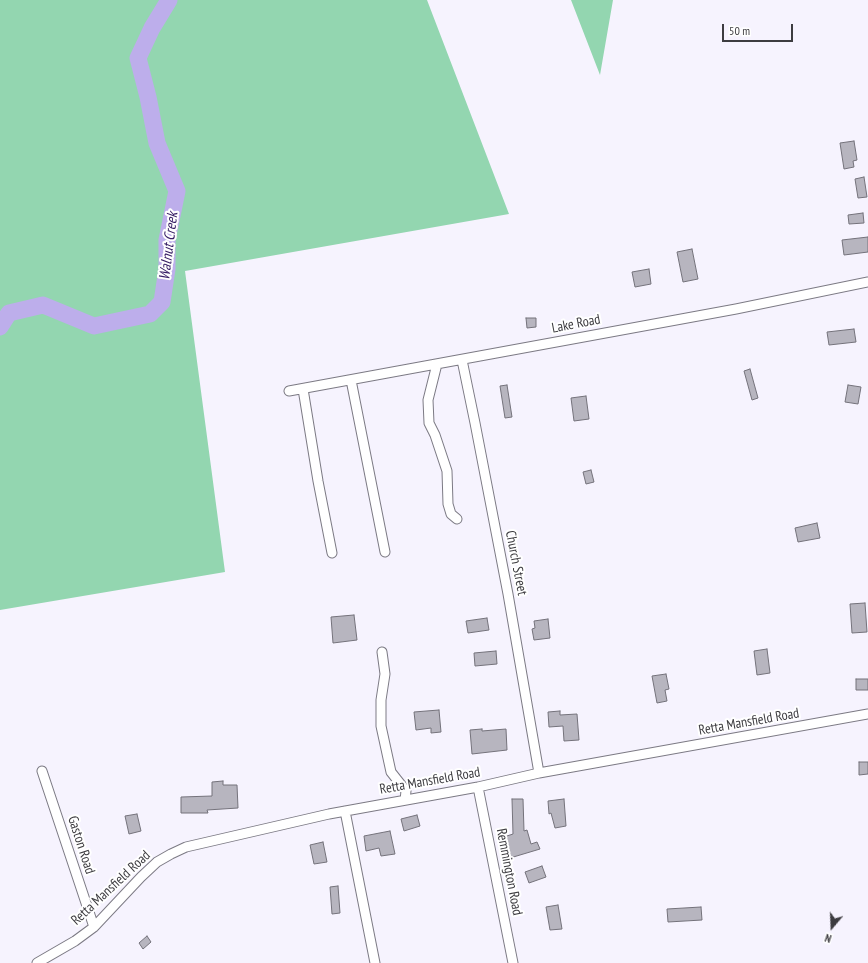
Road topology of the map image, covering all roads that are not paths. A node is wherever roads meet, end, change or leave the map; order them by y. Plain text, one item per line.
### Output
1 (868, 282) edge
2 (462, 360) junction
3 (437, 364) junction
4 (351, 380) junction
5 (303, 389) junction
6 (289, 391) dead end
7 (457, 519) dead end
8 (385, 552) dead end
9 (332, 553) dead end
10 (382, 652) dead end
11 (868, 714) edge
12 (42, 771) dead end
13 (539, 773) junction
14 (478, 787) junction
15 (405, 800) junction
16 (345, 811) junction
17 (94, 927) junction
18 (37, 963) edge
19 (375, 963) edge
20 (513, 963) edge

1 - 2 street, Lake Road
2 - 3 street, Lake Road
2 - 13 street, Church Street
3 - 4 street, Lake Road
3 - 7 street
4 - 5 street, Lake Road
4 - 8 street
5 - 6 street, Lake Road
5 - 9 street
10 - 15 street
11 - 13 street, Retta Mansfield Road
12 - 17 street, Gaston Road
13 - 14 street, Retta Mansfield Road
14 - 15 street, Retta Mansfield Road
14 - 20 street, Remmington Road
15 - 16 street, Retta Mansfield Road
16 - 17 street, Retta Mansfield Road
16 - 19 street
17 - 18 street, Retta Mansfield Road

